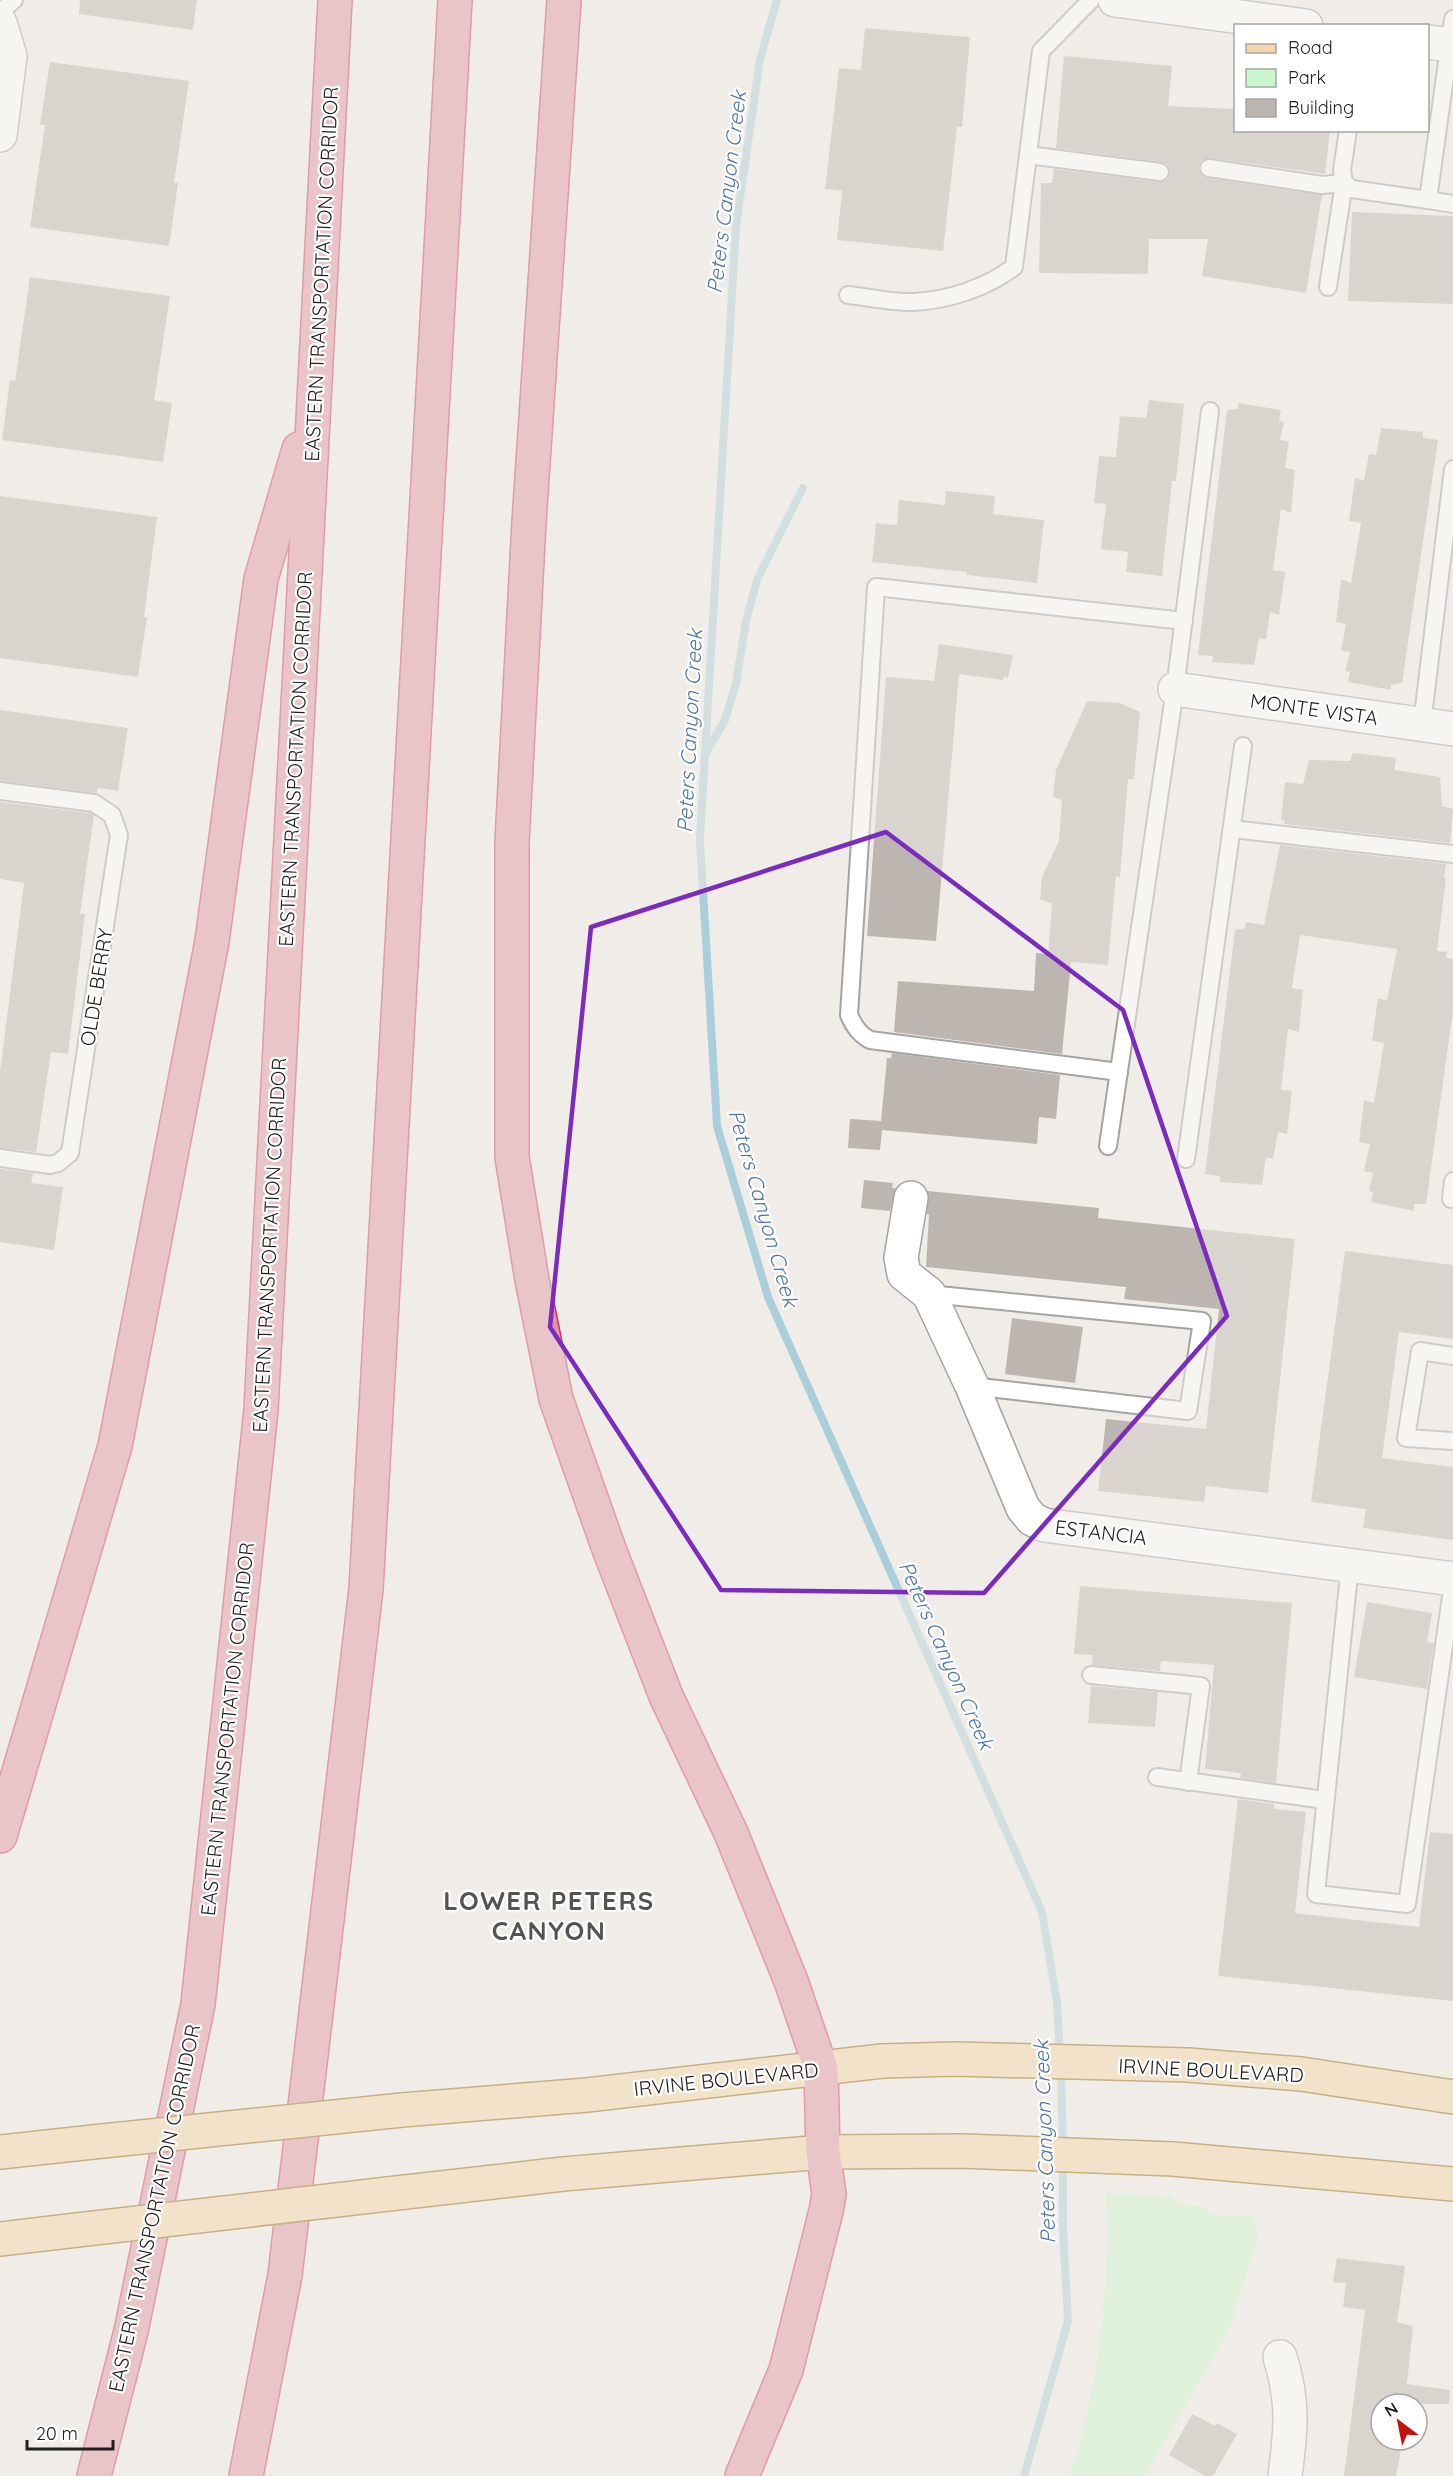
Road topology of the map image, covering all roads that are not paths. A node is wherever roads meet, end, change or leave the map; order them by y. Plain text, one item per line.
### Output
1 (14, 0) edge
2 (335, 0) edge
3 (455, 0) edge
4 (564, 0) edge
5 (1091, 0) edge
6 (1115, 0) edge
7 (0, 12) edge
8 (0, 23) edge
9 (1291, 24) edge
10 (1446, 38) edge
11 (1435, 100) edge
12 (1347, 132) edge
13 (0, 135) edge
14 (1028, 155) junction
15 (1209, 168) dead end
16 (1160, 172) dead end
17 (1344, 183) junction
18 (1428, 200) junction
19 (1453, 204) edge
20 (1328, 286) dead end
21 (848, 295) dead end
22 (315, 395) junction
23 (1210, 411) dead end
24 (1453, 469) edge
25 (1184, 621) junction
26 (1175, 689) junction
27 (1437, 727) edge
28 (1243, 746) dead end
29 (0, 791) edge
30 (1232, 830) junction
31 (1453, 854) edge
32 (1119, 1072) junction
33 (1108, 1146) dead end
34 (0, 1158) edge
35 (1186, 1159) dead end
36 (1453, 1181) edge
37 (911, 1198) dead end
38 (1451, 1199) dead end
39 (929, 1294) junction
40 (1453, 1356) edge
41 (972, 1386) junction
42 (1453, 1441) edge
43 (1350, 1565) junction
44 (1453, 1581) edge
45 (1090, 1675) dead end
46 (1156, 1777) dead end
47 (1188, 1782) junction
48 (1325, 1800) junction
49 (0, 1836) edge
50 (821, 2068) junction
51 (1453, 2097) edge
52 (0, 2152) edge
53 (823, 2152) junction
54 (1453, 2184) edge
55 (0, 2239) edge
56 (1280, 2357) dead end
57 (94, 2476) edge
58 (246, 2476) edge
59 (742, 2476) edge
60 (1285, 2476) edge

1 - 7 lane
2 - 22 highway, EASTERN TRANSPORTATION CORRIDOR
3 - 58 highway
4 - 50 highway
5 - 14 lane
6 - 9 street
8 - 13 street
10 - 11 lane
11 - 18 lane
12 - 17 lane
14 - 16 lane
14 - 21 lane
15 - 17 lane
17 - 18 lane
17 - 20 lane
18 - 19 lane
22 - 49 highway
22 - 57 highway, EASTERN TRANSPORTATION CORRIDOR
23 - 25 lane
24 - 27 lane
25 - 26 lane
25 - 32 lane
26 - 27 street, MONTE VISTA
26 - 32 lane
28 - 30 lane
29 - 34 lane, OLDE BERRY
30 - 31 lane
30 - 35 lane
32 - 33 lane
36 - 38 lane
37 - 39 street, ESTANCIA
39 - 41 street, ESTANCIA
39 - 41 lane
40 - 42 lane
41 - 43 street, ESTANCIA
43 - 44 street, ESTANCIA
43 - 48 lane
44 - 48 lane
45 - 47 lane
46 - 47 lane
47 - 48 lane
50 - 51 main road, IRVINE BOULEVARD
50 - 52 main road, IRVINE BOULEVARD, bridge
50 - 53 highway
53 - 54 main road
53 - 55 main road, bridge
53 - 59 highway
56 - 60 street

